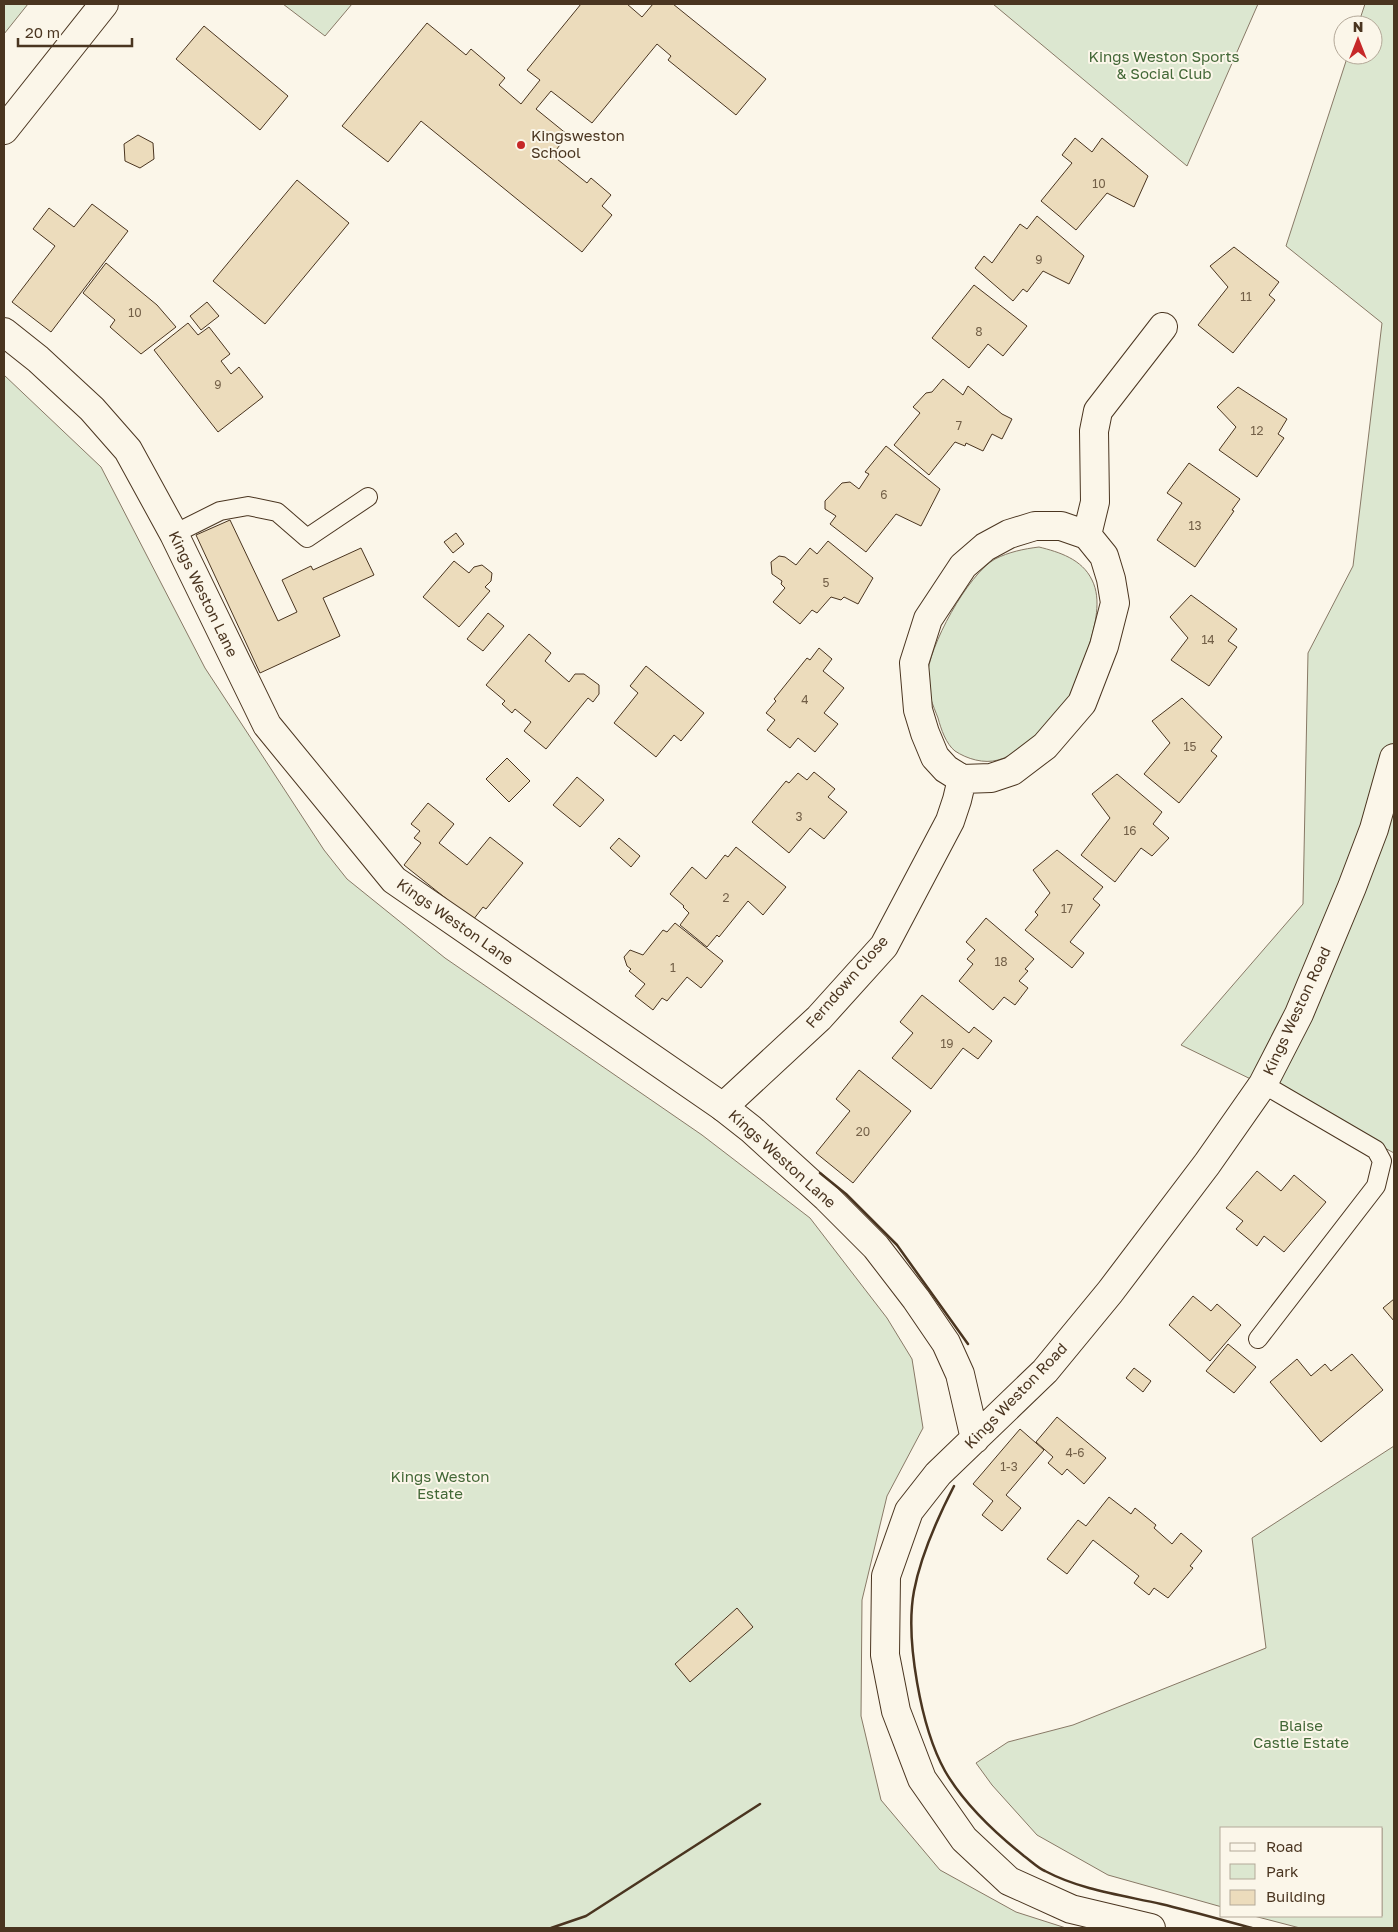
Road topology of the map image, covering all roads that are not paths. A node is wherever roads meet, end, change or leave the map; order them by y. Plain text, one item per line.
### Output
1 (104, 4) edge
2 (4, 130) edge
3 (1163, 327) dead end
4 (4, 332) edge
5 (368, 497) dead end
6 (174, 534) junction
7 (1087, 535) junction
8 (1394, 758) edge
9 (962, 779) junction
10 (1264, 1084) junction
11 (723, 1107) junction
12 (1258, 1338) dead end
13 (975, 1440) junction
14 (1151, 1928) edge

1 - 2 street
3 - 7 street
4 - 6 street, Kings Weston Lane
5 - 6 lane
6 - 11 street, Kings Weston Lane
7 - 9 street
7 - 9 street
8 - 10 street, Kings Weston Road
9 - 11 street, Ferndown Close
10 - 12 lane
10 - 13 street, Kings Weston Road
11 - 13 street, Kings Weston Lane
13 - 14 street, Kings Weston Road

